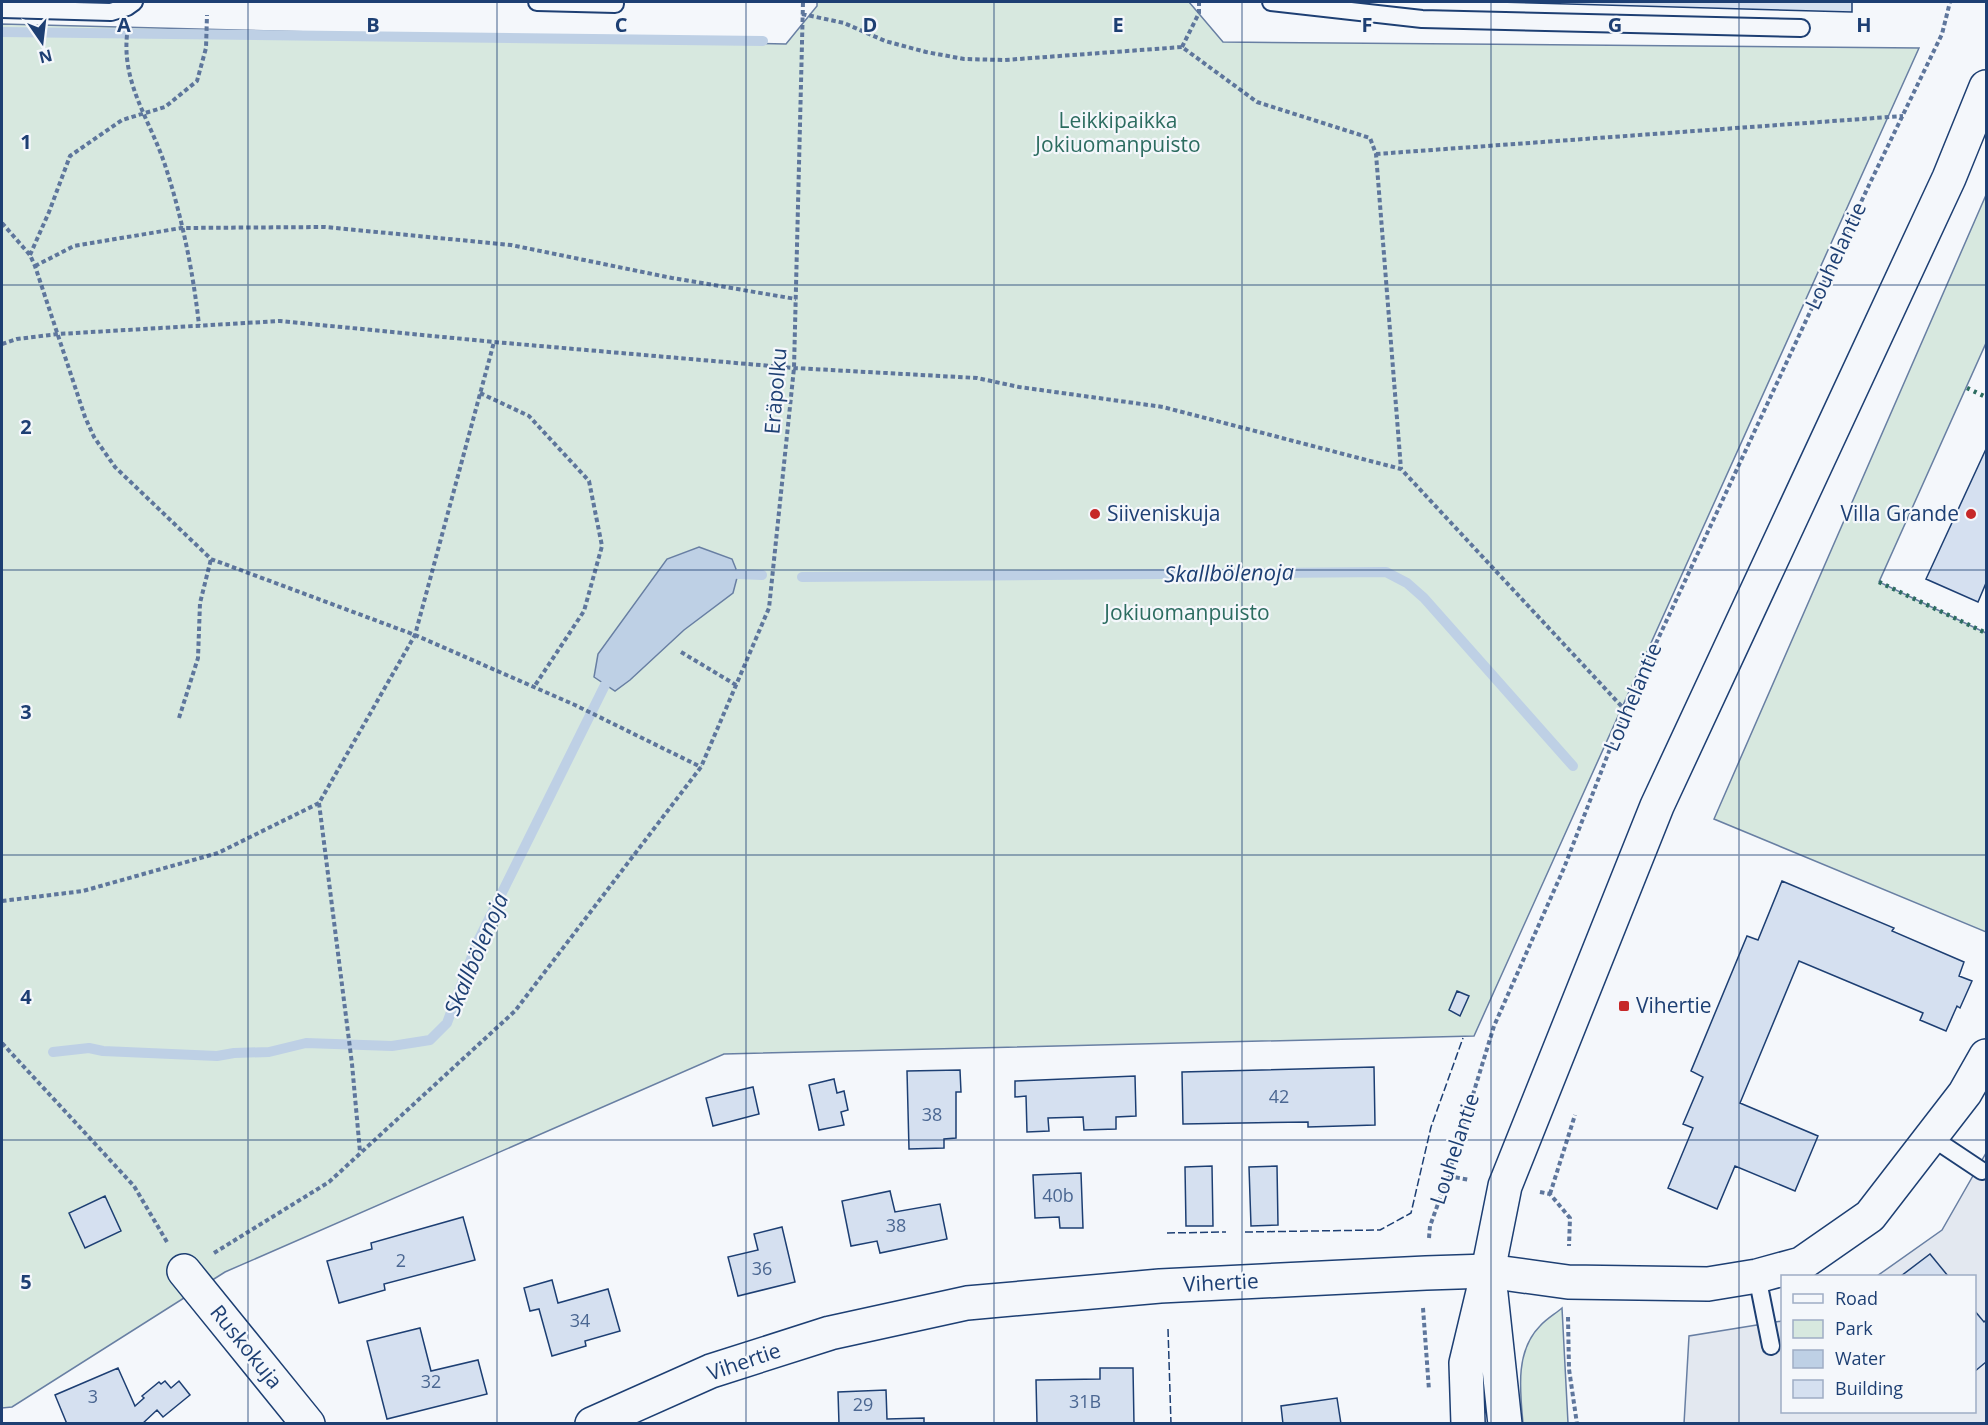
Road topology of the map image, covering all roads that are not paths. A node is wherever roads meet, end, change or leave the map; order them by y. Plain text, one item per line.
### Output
1 (134, 2) edge
2 (537, 2) edge
3 (1271, 2) edge
4 (615, 4) dead end
5 (2, 9) edge
6 (1801, 28) dead end
7 (1986, 87) edge
8 (1986, 1056) edge
9 (1931, 1137) junction
10 (1982, 1171) dead end
11 (184, 1271) road end
12 (1488, 1271) junction
13 (1757, 1276) junction
14 (1771, 1346) dead end
15 (308, 1424) edge
16 (592, 1424) edge
17 (1468, 1424) edge
18 (1505, 1424) edge

1 - 5 lane
2 - 4 lane
3 - 6 lane
7 - 12 street
8 - 9 street, Vihertie
9 - 10 lane
9 - 13 street, Vihertie
11 - 15 street, Ruskokuja
12 - 13 street, Vihertie
12 - 16 street, Vihertie
12 - 17 street
12 - 18 street
13 - 14 lane

